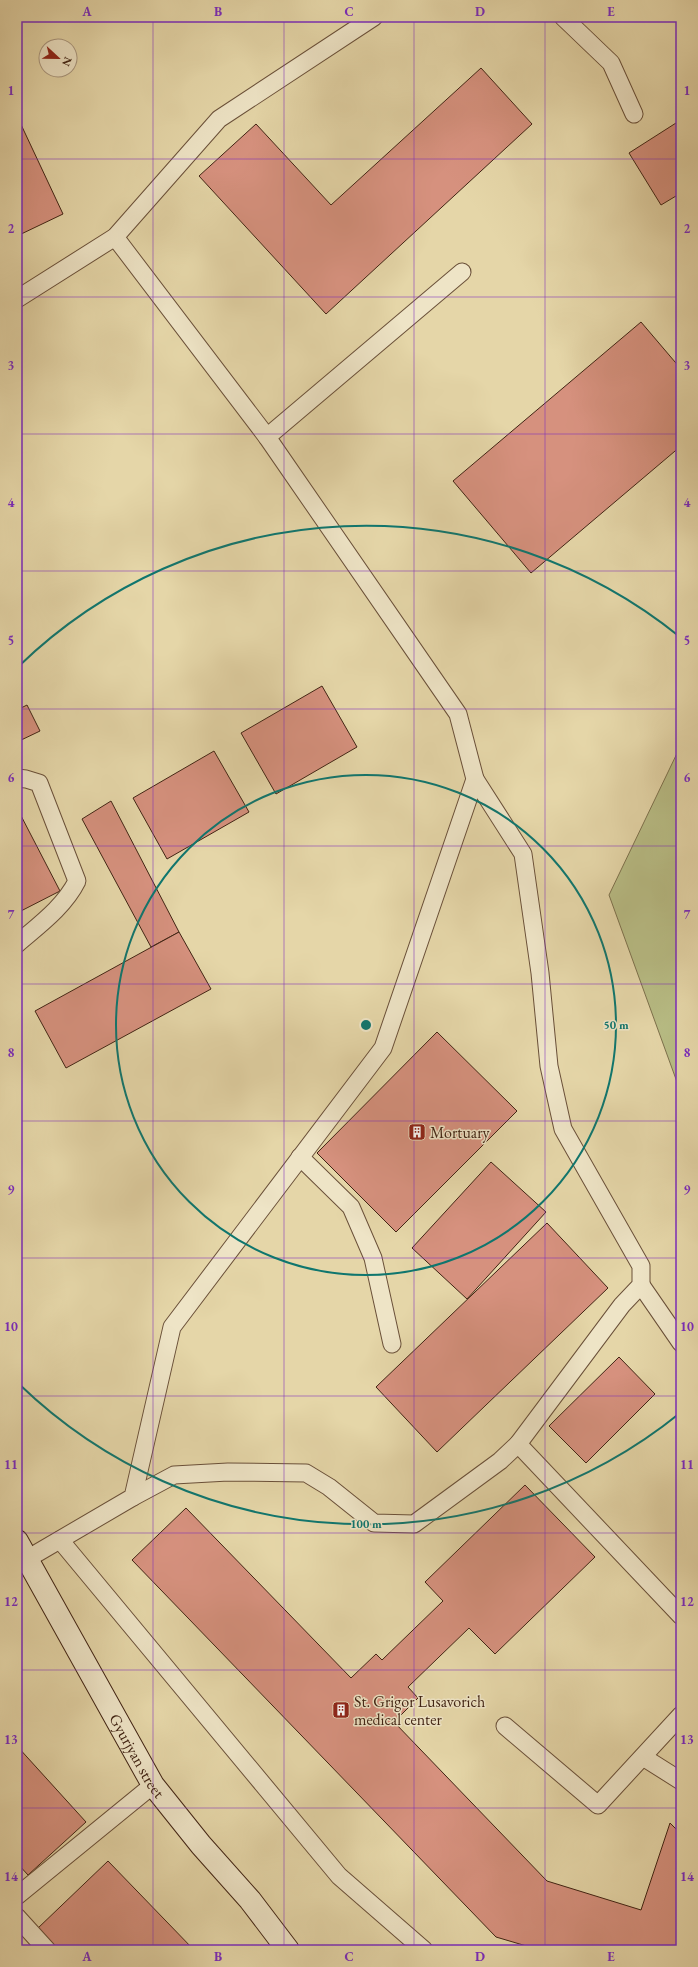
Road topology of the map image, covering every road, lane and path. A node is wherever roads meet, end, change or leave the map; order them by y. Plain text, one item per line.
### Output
1 (374, 17) edge
2 (563, 17) edge
3 (634, 114) dead end
4 (115, 237) junction
5 (462, 272) dead end
6 (17, 299) edge
7 (267, 437) junction
8 (17, 778) edge
9 (475, 779) junction
10 (17, 944) edge
11 (300, 1157) junction
12 (641, 1285) junction
13 (681, 1343) edge
14 (392, 1344) dead end
15 (518, 1444) junction
16 (134, 1497) junction
17 (60, 1540) junction
18 (22, 1550) edge
19 (681, 1616) edge
20 (681, 1715) edge
21 (505, 1726) dead end
22 (643, 1757) junction
23 (681, 1781) edge
24 (153, 1785) junction
25 (17, 1896) edge
26 (17, 1917) edge
27 (47, 1950) edge
28 (288, 1950) edge
29 (424, 1950) edge

1 - 4 lane
2 - 3 lane
4 - 6 lane
4 - 7 lane
5 - 7 lane
7 - 9 lane
8 - 10 lane
9 - 11 lane
9 - 12 lane
11 - 14 lane
11 - 16 lane
12 - 13 lane
12 - 15 lane
15 - 16 lane
15 - 19 lane
16 - 17 lane
17 - 18 lane
17 - 29 lane
18 - 24 main road, Gyurjyan street
20 - 22 lane
21 - 22 lane
22 - 23 lane
24 - 25 lane
24 - 28 main road, Gyurjyan street
26 - 27 lane

